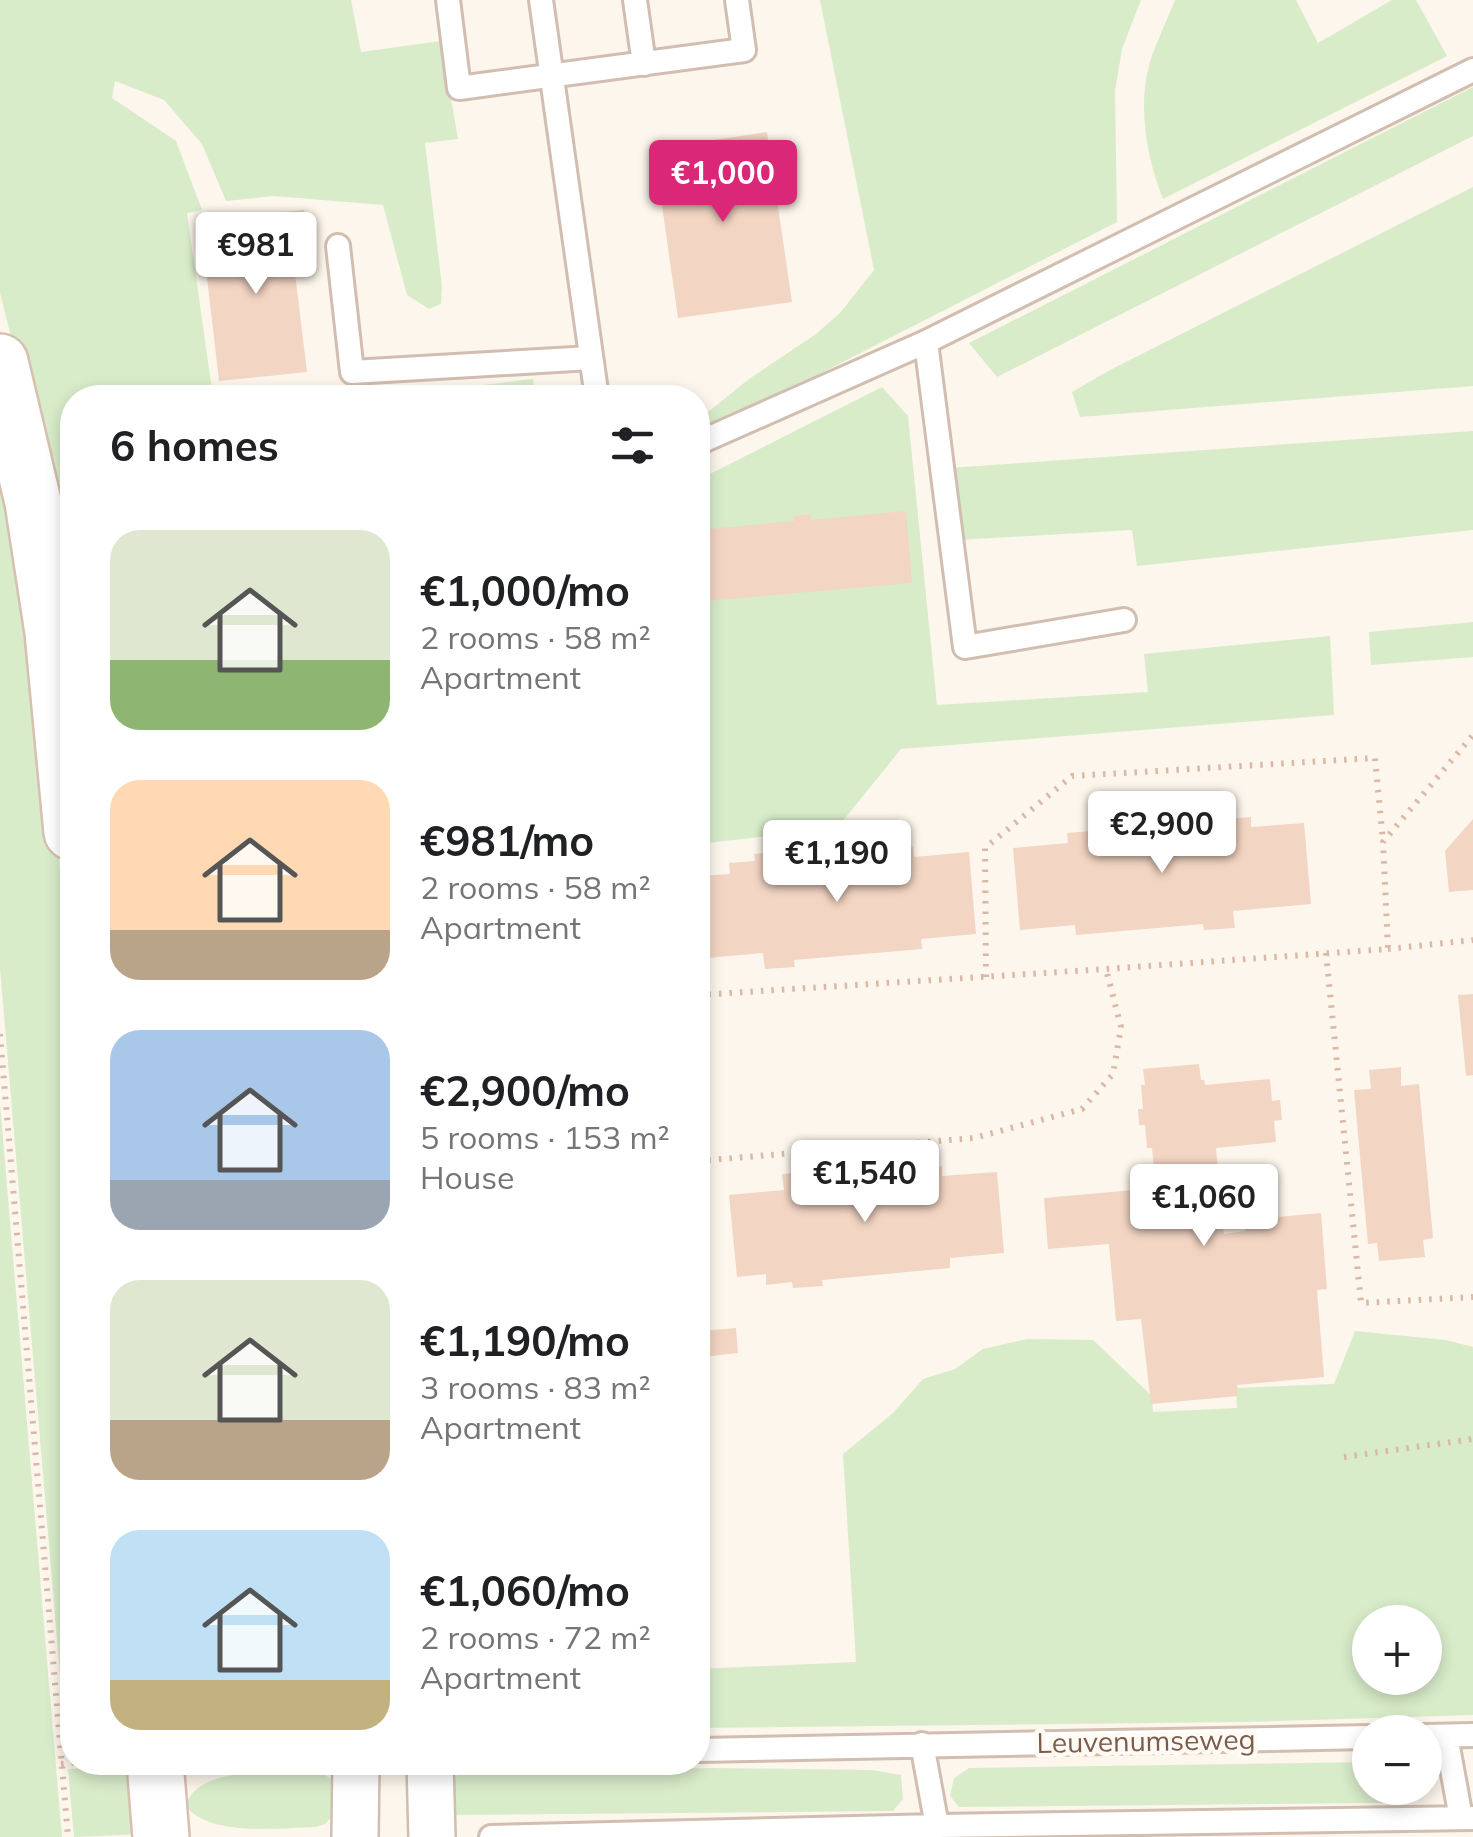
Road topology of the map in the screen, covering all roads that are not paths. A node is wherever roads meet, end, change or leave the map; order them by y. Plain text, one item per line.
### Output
1 (448, 0) edge
2 (541, 0) edge
3 (635, 0) edge
4 (738, 0) edge
5 (644, 64) junction
6 (1473, 70) edge
7 (552, 76) junction
8 (338, 246) dead end
9 (926, 342) junction
10 (591, 358) junction
11 (0, 362) edge
12 (594, 385) edge
13 (710, 437) edge
14 (1124, 620) dead end
15 (60, 682) edge
16 (1442, 1736) edge
17 (1473, 1736) edge
18 (1352, 1737) edge
19 (922, 1744) junction
20 (710, 1750) edge
21 (1442, 1752) edge
22 (156, 1775) edge
23 (356, 1775) edge
24 (430, 1775) edge
25 (1467, 1818) edge
26 (937, 1826) junction
27 (161, 1837) edge
28 (355, 1837) edge
29 (432, 1837) edge
30 (491, 1837) edge

1 - 7 lane
2 - 7 lane
3 - 5 lane
4 - 5 lane
5 - 7 lane
6 - 9 lane
7 - 10 lane
8 - 10 lane
9 - 13 lane
9 - 14 lane
10 - 12 lane
11 - 15 main road
16 - 17 lane
18 - 19 lane, Leuvenumseweg
19 - 20 lane, Leuvenumseweg
19 - 26 lane
21 - 25 lane
22 - 27 main road
23 - 28 street
24 - 29 street
25 - 26 lane
26 - 30 lane

